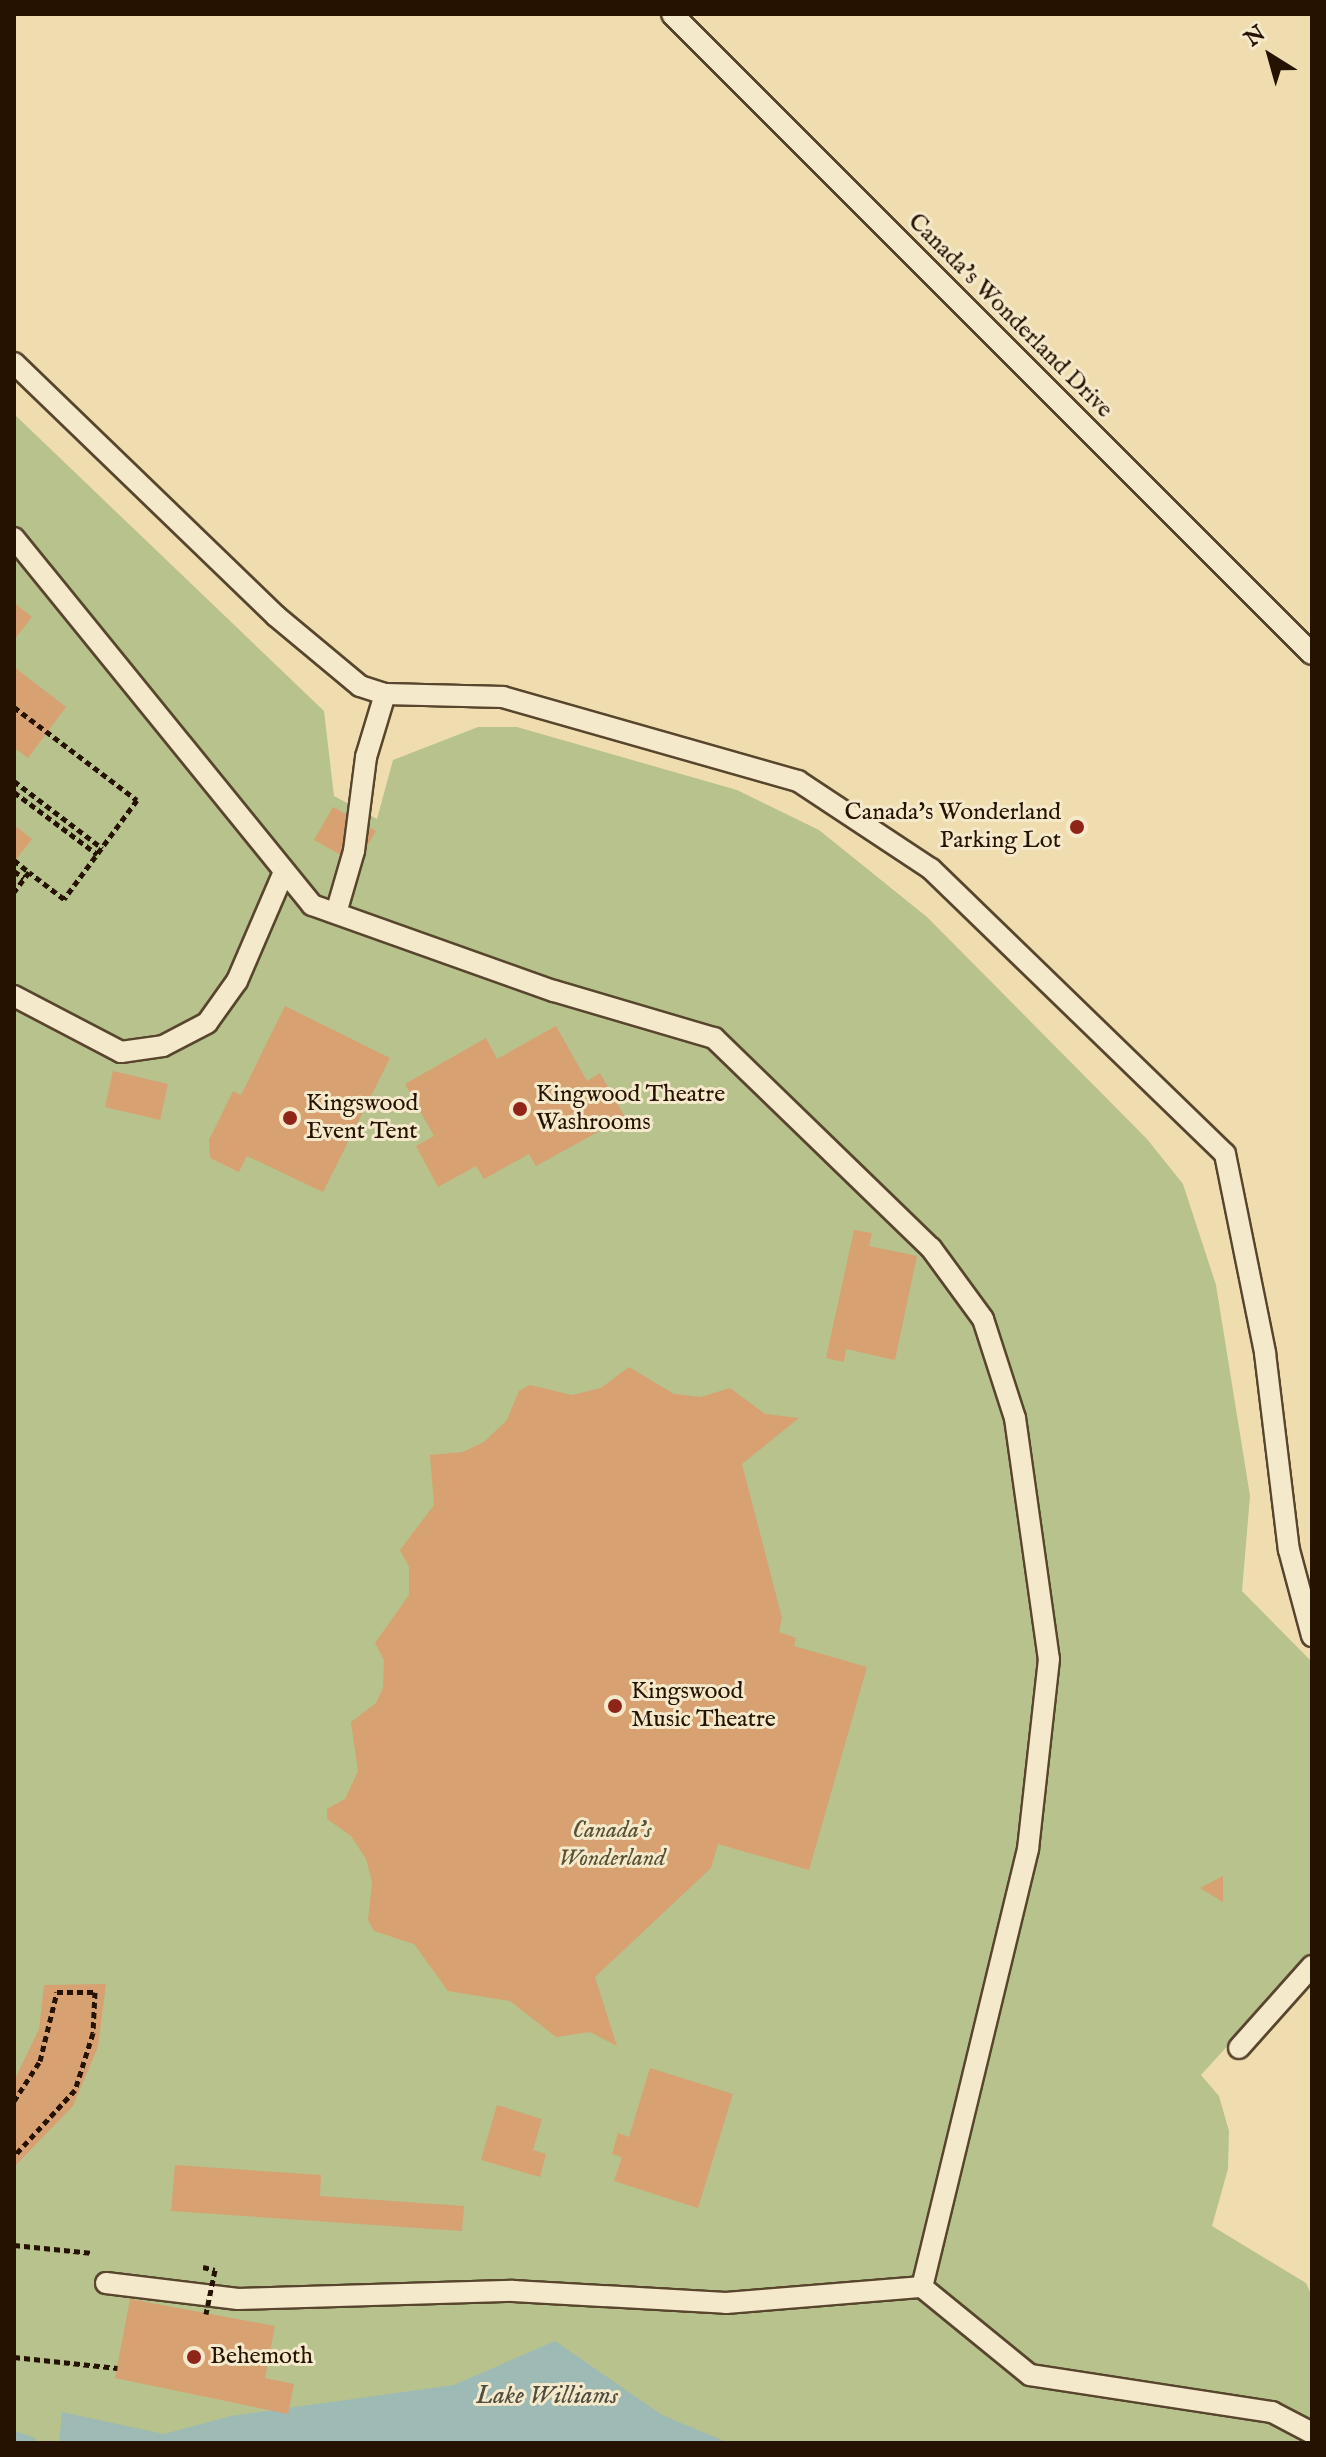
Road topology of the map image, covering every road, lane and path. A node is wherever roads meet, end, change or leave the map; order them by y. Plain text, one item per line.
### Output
1 (672, 14) edge
2 (14, 363) edge
3 (14, 538) edge
4 (1312, 654) edge
5 (385, 694) junction
6 (14, 707) edge
7 (14, 781) edge
8 (14, 792) edge
9 (102, 848) junction
10 (97, 854) junction
11 (14, 860) edge
12 (14, 871) edge
13 (29, 872) junction
14 (284, 872) junction
15 (24, 878) junction
16 (14, 892) edge
17 (336, 913) junction
18 (14, 996) edge
19 (1312, 1636) edge
20 (1312, 1966) edge
21 (1239, 2048) dead end
22 (14, 2101) edge
23 (14, 2156) edge
24 (14, 2245) edge
25 (109, 2255) dead end
26 (203, 2267) dead end
27 (106, 2283) dead end
28 (922, 2287) junction
29 (206, 2314) dead end
30 (14, 2357) edge
31 (117, 2368) dead end
32 (1312, 2433) edge

1 - 4 lane, Canada's Wonderland Drive
2 - 5 lane
3 - 14 lane
5 - 17 lane
5 - 19 lane
6 - 9 path
7 - 9 path
8 - 10 path
9 - 10 path
10 - 13 path
11 - 13 path
12 - 15 path
13 - 15 path
14 - 17 lane
14 - 18 lane
15 - 16 path
17 - 28 lane
20 - 21 lane
22 - 23 path
24 - 25 path
26 - 29 path, bridge
27 - 28 lane
28 - 32 lane
30 - 31 path

